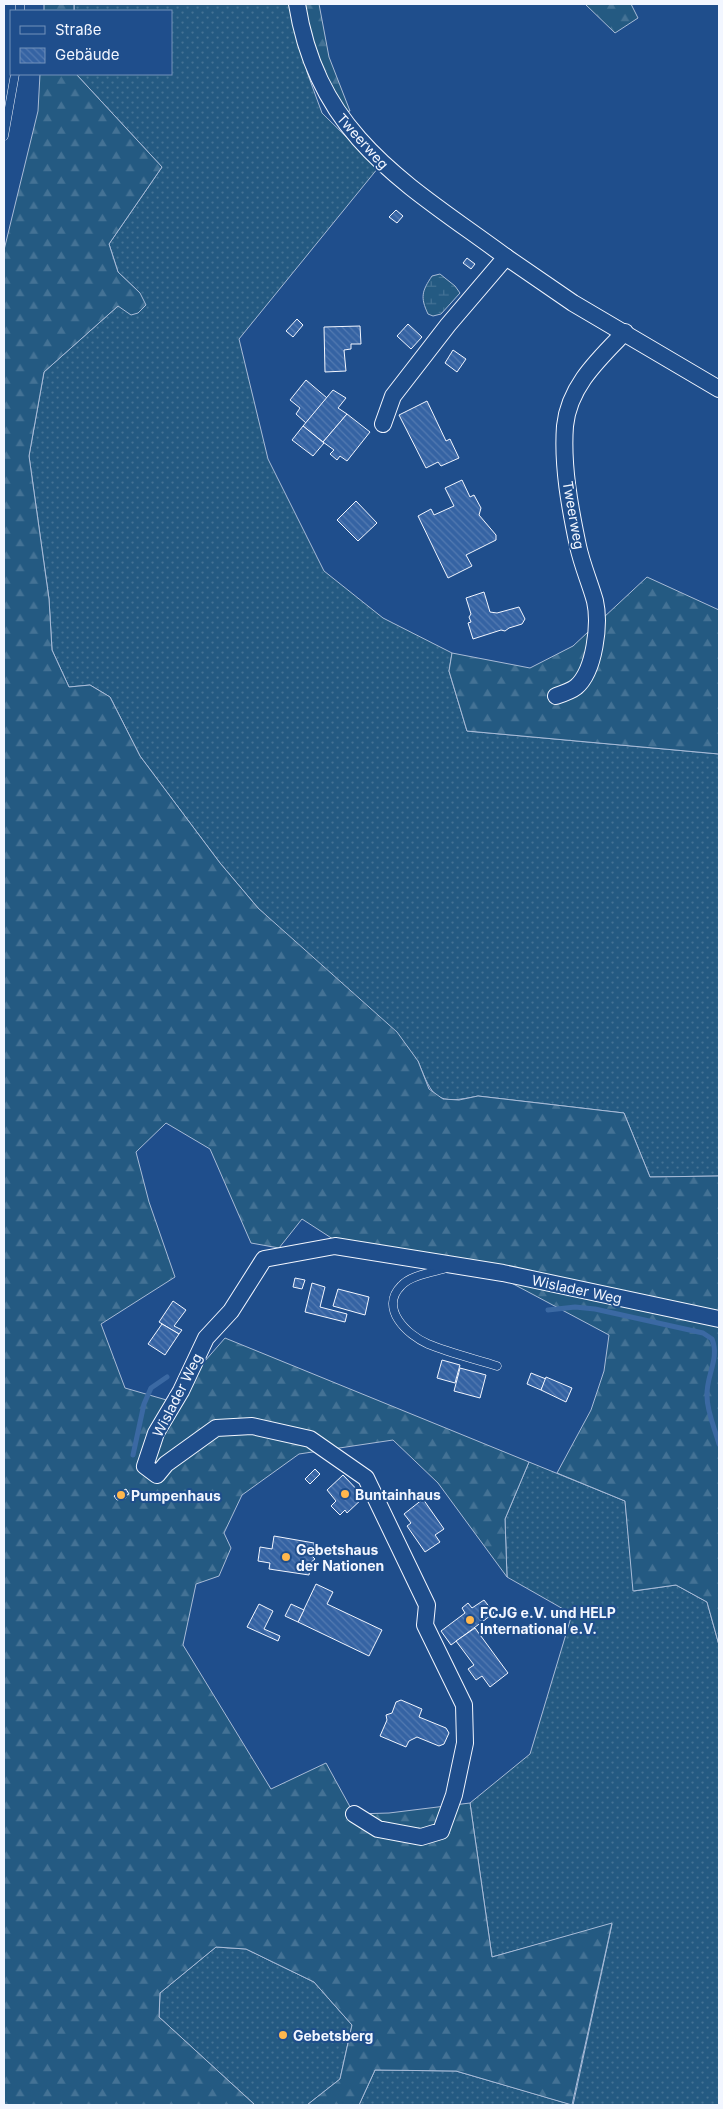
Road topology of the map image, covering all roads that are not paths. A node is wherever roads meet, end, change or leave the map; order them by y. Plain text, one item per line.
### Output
1 (297, 4) edge
2 (14, 75) edge
3 (4, 136) edge
4 (506, 257) junction
5 (625, 332) junction
6 (719, 388) edge
7 (383, 424) dead end
8 (556, 696) dead end
9 (456, 1266) junction
10 (719, 1319) edge
11 (497, 1366) dead end
12 (354, 1814) dead end

1 - 4 street, Tweerweg
2 - 3 lane
4 - 5 street, Tweerweg
4 - 7 street
5 - 6 street, Tweerweg
5 - 8 street, Tweerweg
9 - 10 street, Wislader Weg
9 - 11 lane
9 - 12 street, Wislader Weg

